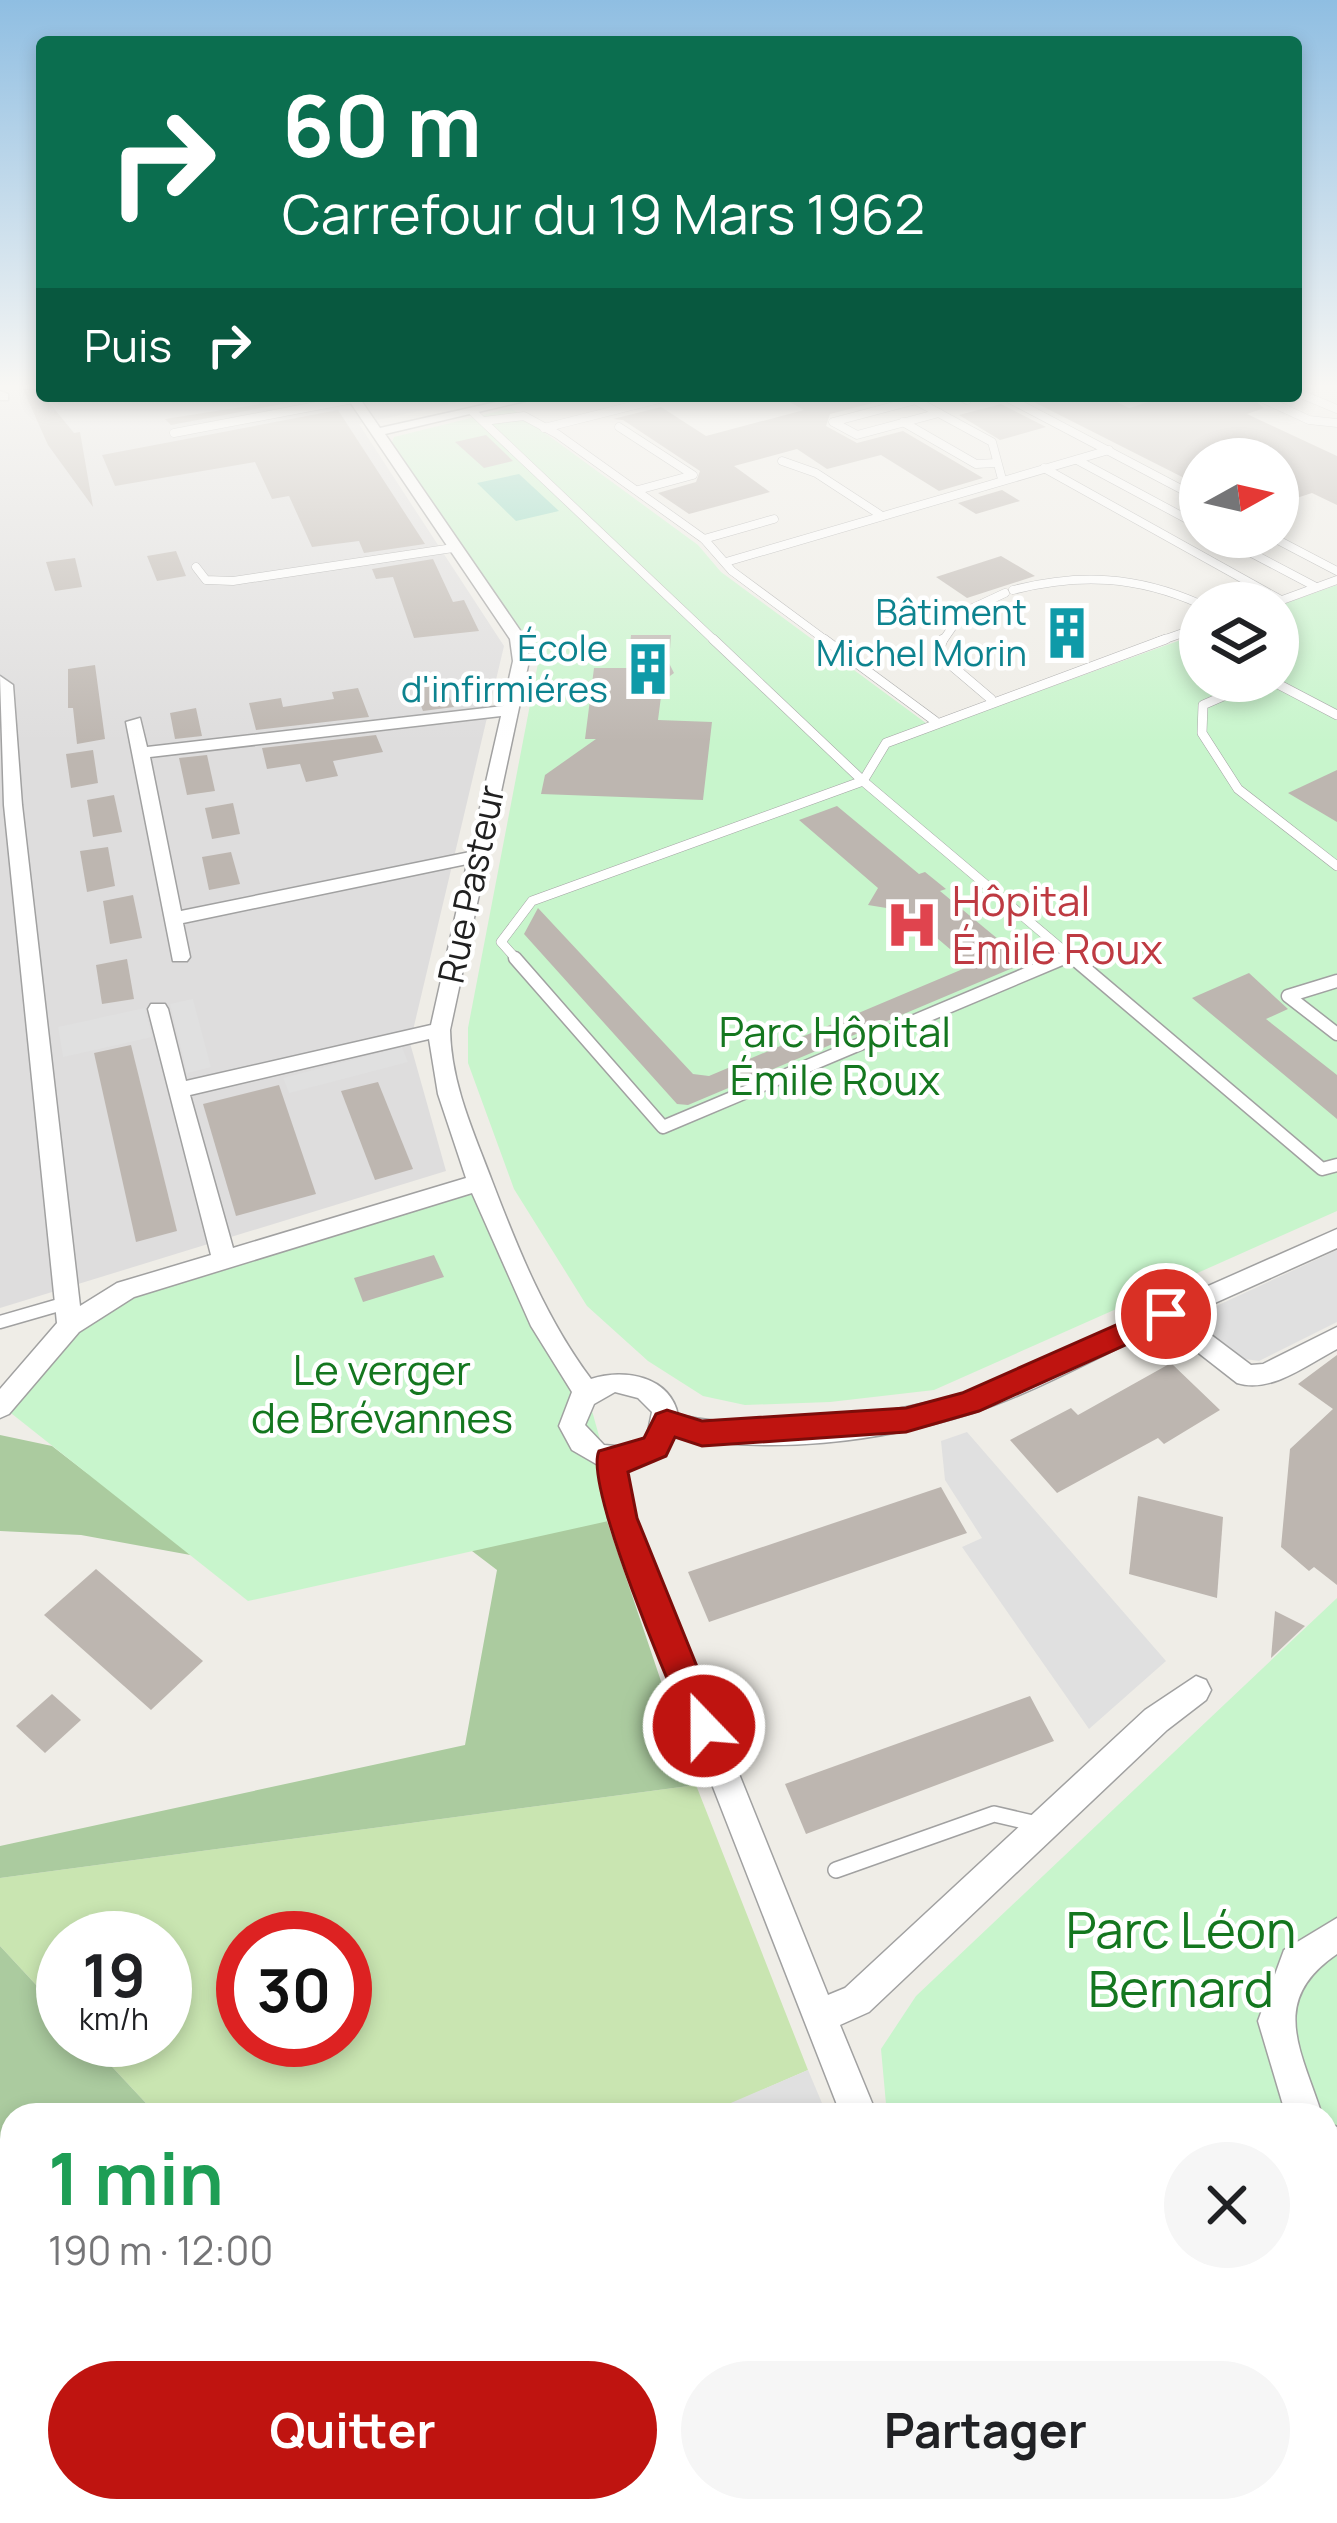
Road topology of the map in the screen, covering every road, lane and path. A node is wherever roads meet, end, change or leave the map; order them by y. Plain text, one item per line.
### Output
1 (425, 507) edge
2 (573, 507) edge
3 (661, 507) edge
4 (867, 507) edge
5 (911, 507) edge
6 (1111, 507) edge
7 (881, 516) junction
8 (774, 519) dead end
9 (704, 539) junction
10 (454, 548) junction
11 (1299, 553) edge
12 (1261, 558) edge
13 (726, 562) junction
14 (196, 567) dead end
15 (1337, 576) edge
16 (1242, 582) edge
17 (1316, 587) junction
18 (1179, 593) edge
19 (1299, 594) edge
20 (1179, 634) edge
21 (0, 681) edge
22 (1299, 695) edge
23 (991, 699) junction
24 (1209, 702) edge
25 (508, 710) junction
26 (1337, 715) edge
27 (935, 721) junction
28 (134, 722) dead end
29 (140, 753) junction
30 (863, 781) junction
31 (6, 806) edge
32 (476, 856) junction
33 (1337, 866) edge
34 (172, 919) junction
35 (1070, 956) junction
36 (180, 957) dead end
37 (1337, 981) edge
38 (158, 1009) dead end
39 (440, 1030) junction
40 (1337, 1034) edge
41 (178, 1090) junction
42 (1337, 1165) edge
43 (481, 1181) junction
44 (1337, 1238) edge
45 (224, 1260) junction
46 (69, 1314) junction
47 (1166, 1314) junction
48 (0, 1322) edge
49 (1337, 1336) edge
50 (587, 1393) junction
51 (0, 1407) edge
52 (667, 1423) junction
53 (610, 1460) junction
54 (1196, 1690) dead end
55 (1044, 1825) junction
56 (836, 1870) dead end
57 (1337, 1934) edge
58 (818, 2017) junction
59 (854, 2103) edge
60 (1300, 2103) edge

1 - 10 street, Rue Pasteur
2 - 30 lane
3 - 9 lane
4 - 7 lane
5 - 7 lane
6 - 16 lane
7 - 13 lane
8 - 9 lane
9 - 13 lane
10 - 14 lane
10 - 25 street, Rue Pasteur
11 - 15 lane
12 - 17 lane
13 - 27 lane
15 - 17 lane
17 - 19 lane
18 - 23 lane
20 - 23 lane
21 - 31 street
22 - 26 lane
23 - 27 lane
24 - 33 lane
25 - 29 street
25 - 32 street, Rue Pasteur
27 - 30 lane
28 - 29 street
29 - 34 street
30 - 35 lane
30 - 35 lane
31 - 46 street
32 - 34 street
32 - 39 street, Rue Pasteur
34 - 36 street
35 - 42 lane
37 - 40 lane
38 - 41 street
39 - 41 street
39 - 43 street, Rue Pasteur
41 - 45 street
43 - 45 street
43 - 50 street, Rue Pasteur
44 - 47 street
45 - 46 street
46 - 48 lane
46 - 51 street
47 - 49 street
47 - 52 street
50 - 52 street
50 - 53 street
52 - 53 street
53 - 58 street
54 - 55 street
55 - 56 lane
55 - 58 street
57 - 60 street
58 - 59 street

